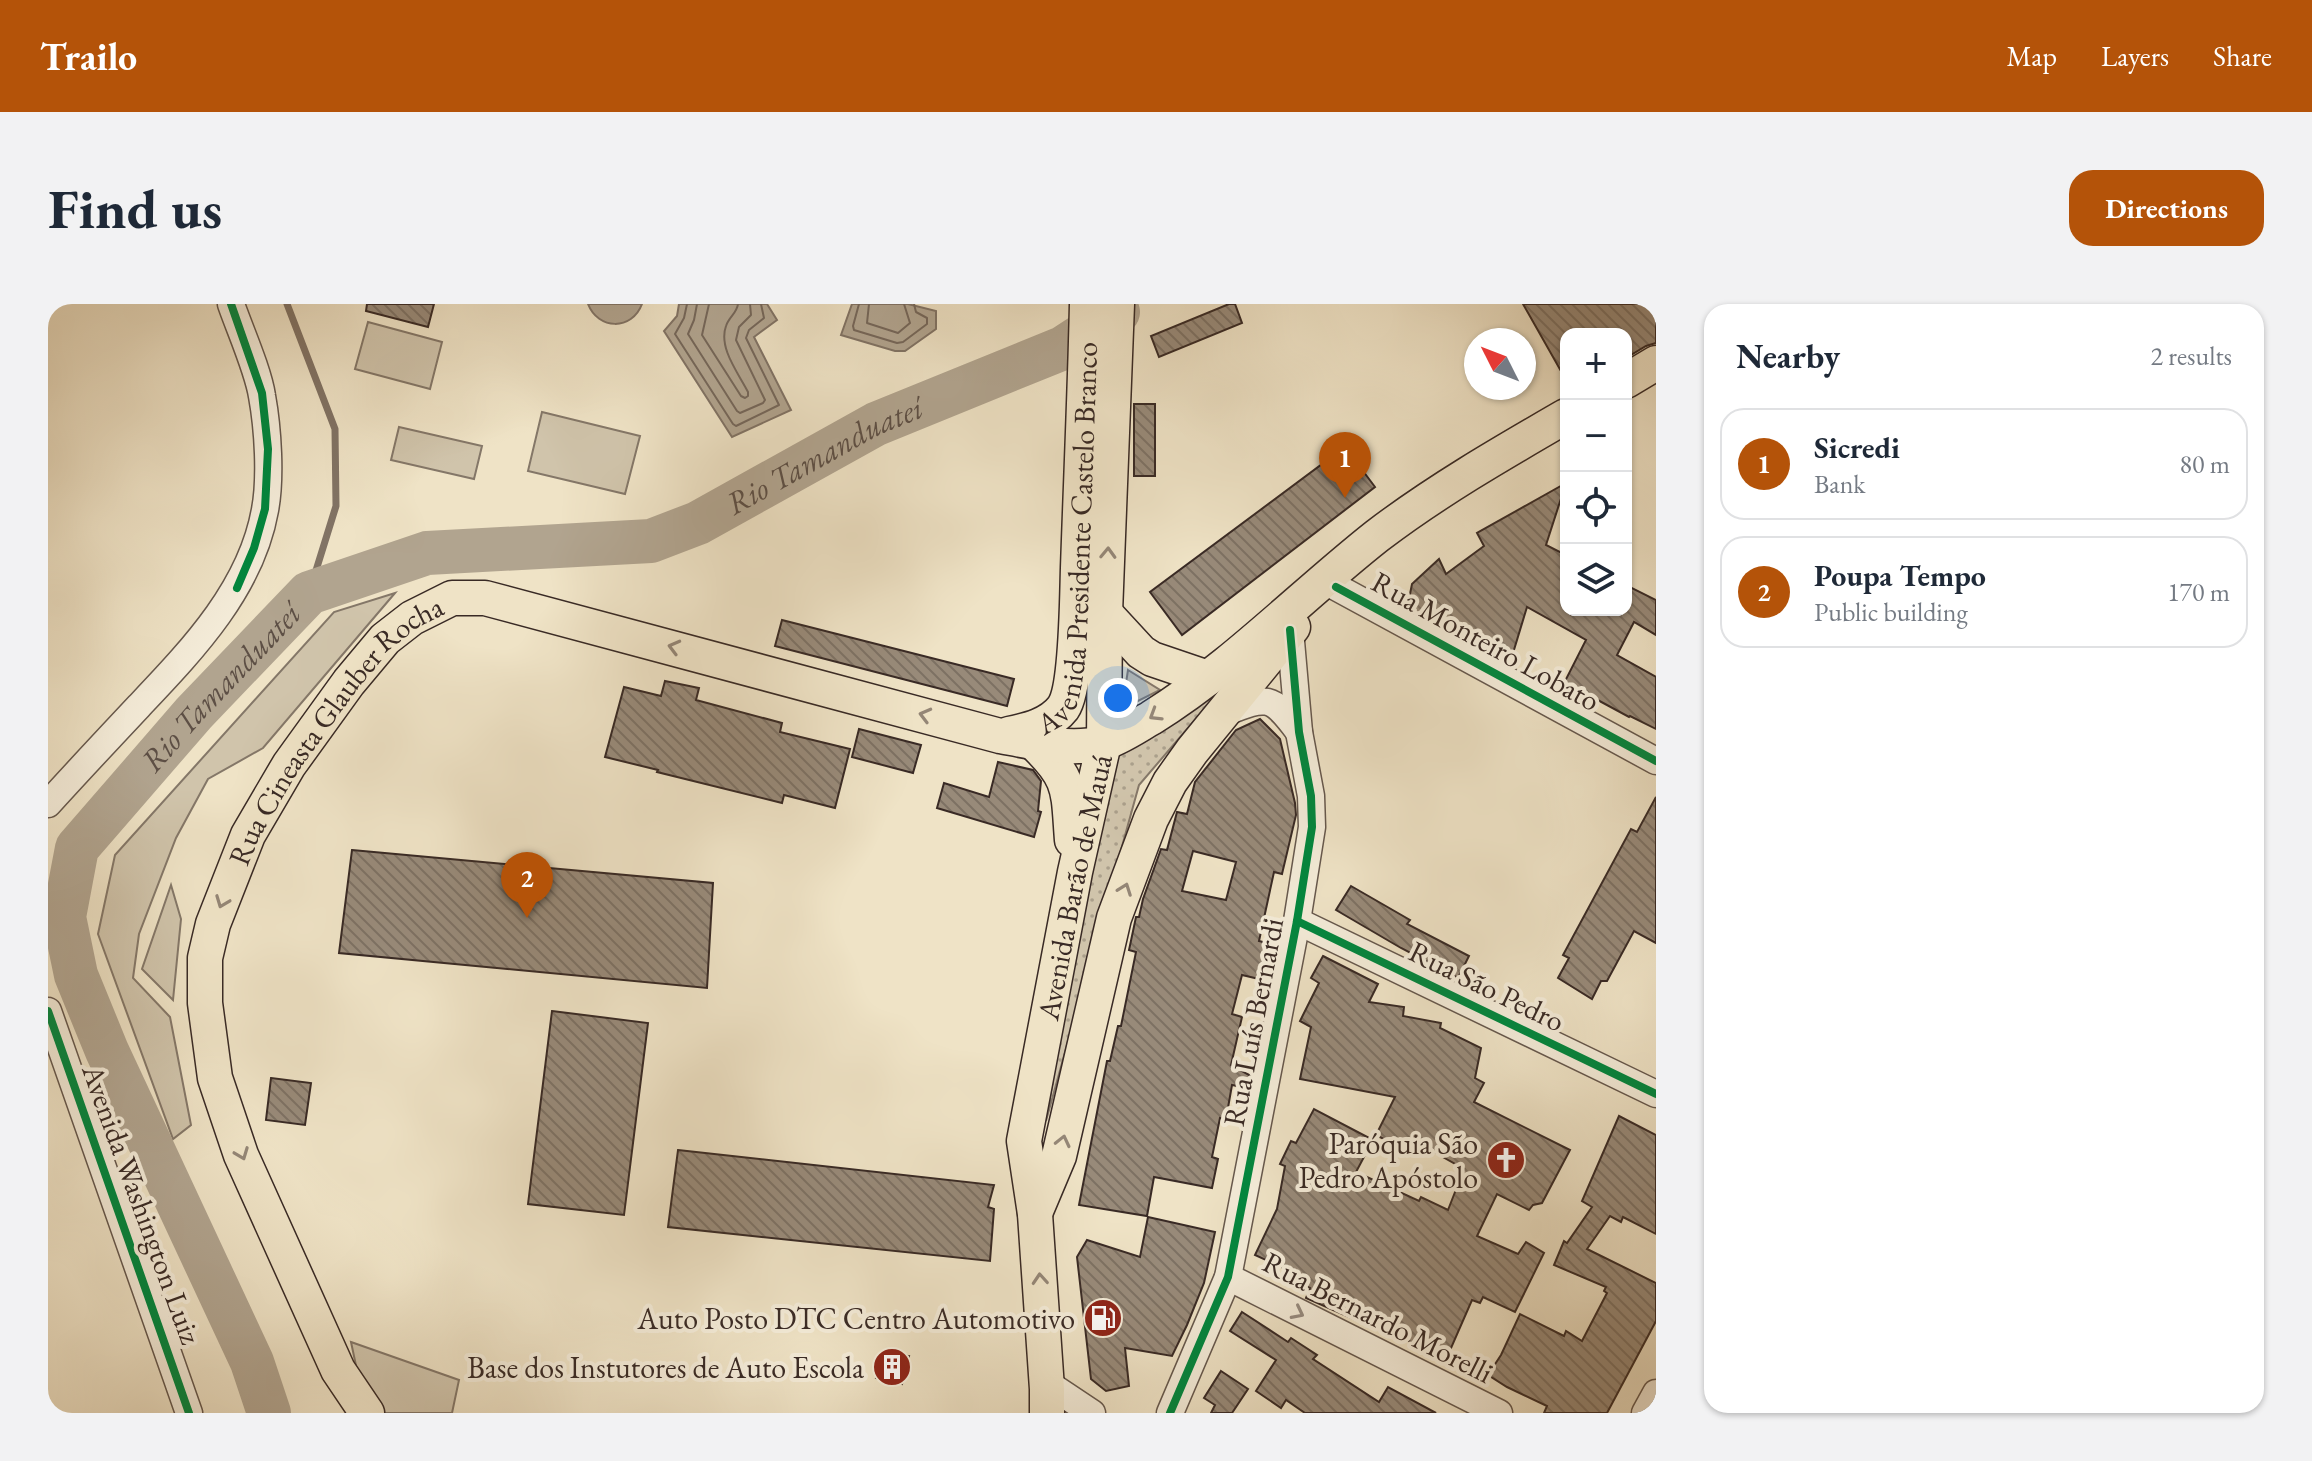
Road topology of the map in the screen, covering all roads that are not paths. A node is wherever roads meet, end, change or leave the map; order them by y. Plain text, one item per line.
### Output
1 (231, 304) edge
2 (1087, 304) edge
3 (1117, 304) edge
4 (1656, 363) edge
5 (1100, 368) junction
6 (1632, 377) edge
7 (1656, 380) edge
8 (1632, 394) edge
9 (1560, 419) edge
10 (1560, 436) edge
11 (1336, 587) junction
12 (1105, 613) junction
13 (1290, 630) junction
14 (1208, 678) junction
15 (1224, 713) junction
16 (1299, 732) junction
17 (1017, 739) junction
18 (1104, 743) junction
19 (1656, 761) edge
20 (48, 804) edge
21 (1075, 872) junction
22 (1297, 921) junction
23 (48, 1011) edge
24 (1656, 1094) edge
25 (1035, 1214) junction
26 (1228, 1277) junction
27 (338, 1370) junction
28 (1656, 1393) edge
29 (1047, 1398) edge
30 (1169, 1412) edge
31 (189, 1413) edge
32 (347, 1413) edge
33 (367, 1413) edge
34 (1092, 1413) edge
35 (1499, 1413) edge
36 (1645, 1413) edge

1 - 20 street
2 - 5 main road, Avenida Presidente Castelo Branco
3 - 5 main road, Avenida Presidente Castelo Branco
4 - 6 main road
12 -> 5 main road, Avenida Presidente Castelo Branco
5 - 17 main road, Avenida Presidente Castelo Branco
7 - 8 main road
9 - 14 main road, Avenida Barão de Mauá
10 - 11 main road, Avenida Barão de Mauá
11 - 13 main road, Avenida Barão de Mauá
11 - 19 street, Rua Monteiro Lobato
12 - 14 main road
12 - 18 main road, Avenida Presidente Castelo Branco
13 - 15 main road, Avenida Barão de Mauá
13 - 16 street, Rua Luís Bernardi
14 -> 18 main road, Avenida Barão de Mauá
15 - 16 street
25 -> 15 main road, Avenida Barão de Mauá
16 - 22 street, Rua Luís Bernardi
17 - 18 main road, Rua Cineasta Glauber Rocha
17 - 21 main road
17 -> 27 main road, Rua Cineasta Glauber Rocha
18 - 21 main road, Avenida Barão de Mauá
21 - 25 main road, Avenida Barão de Mauá
22 - 24 street, Rua São Pedro
22 - 26 street, Rua Luís Bernardi
23 - 31 street, Avenida Washington Luiz
29 -> 25 main road, Avenida Barão de Mauá
26 - 30 street, Rua Luís Bernardi
26 -> 35 street, Rua Bernardo Morelli
27 - 32 main road
27 - 33 main road
28 - 36 street
29 - 34 street

